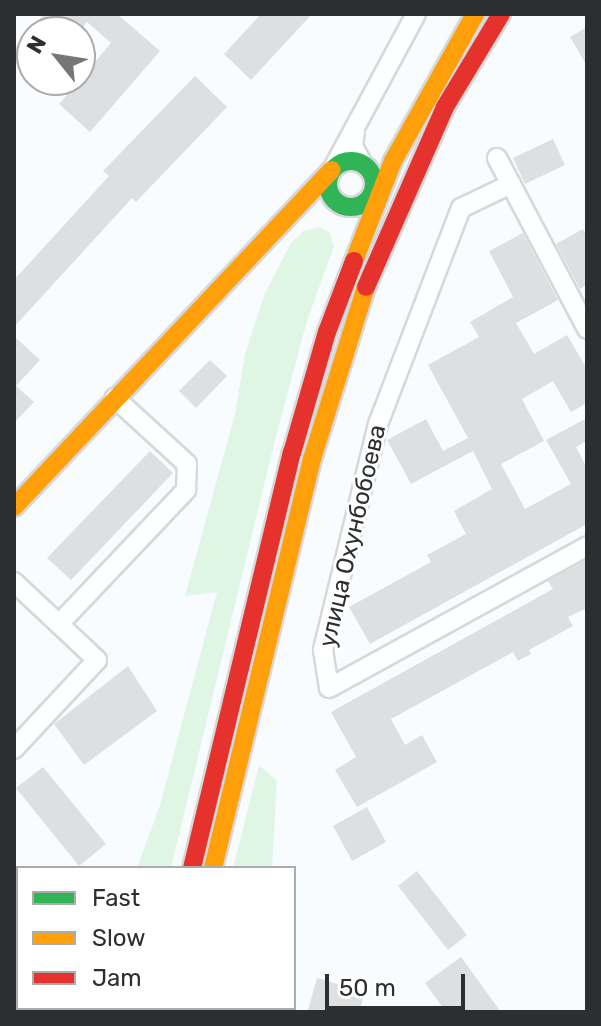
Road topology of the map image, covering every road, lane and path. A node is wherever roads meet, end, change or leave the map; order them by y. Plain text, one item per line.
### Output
1 (416, 14) edge
2 (475, 14) edge
3 (501, 14) edge
4 (357, 126) junction
5 (497, 158) dead end
6 (393, 161) junction
7 (362, 163) junction
8 (332, 170) junction
9 (413, 174) junction
10 (511, 184) junction
11 (372, 195) junction
12 (341, 205) junction
13 (291, 213) junction
14 (361, 236) junction
15 (384, 240) junction
16 (587, 329) edge
17 (115, 398) junction
18 (14, 507) edge
19 (587, 546) edge
20 (14, 582) edge
21 (59, 624) junction
22 (14, 749) edge
23 (192, 866) edge
24 (213, 866) edge

1 - 4 street
2 - 6 main road
3 - 9 main road
4 - 7 street
4 - 8 street
5 - 10 street
6 - 7 main road
6 - 11 main road
7 - 8 main road
7 - 11 main road
8 - 12 main road
8 - 13 main road
9 - 11 main road
9 - 15 main road
10 - 16 street
10 - 19 street, улица Охунбобоева
11 - 12 main road
11 - 14 main road
11 - 15 main road
12 - 13 main road
12 - 14 main road
13 - 17 main road
14 - 23 main road
15 - 24 main road
17 - 18 main road
17 - 21 street
20 - 21 street
21 - 22 street

